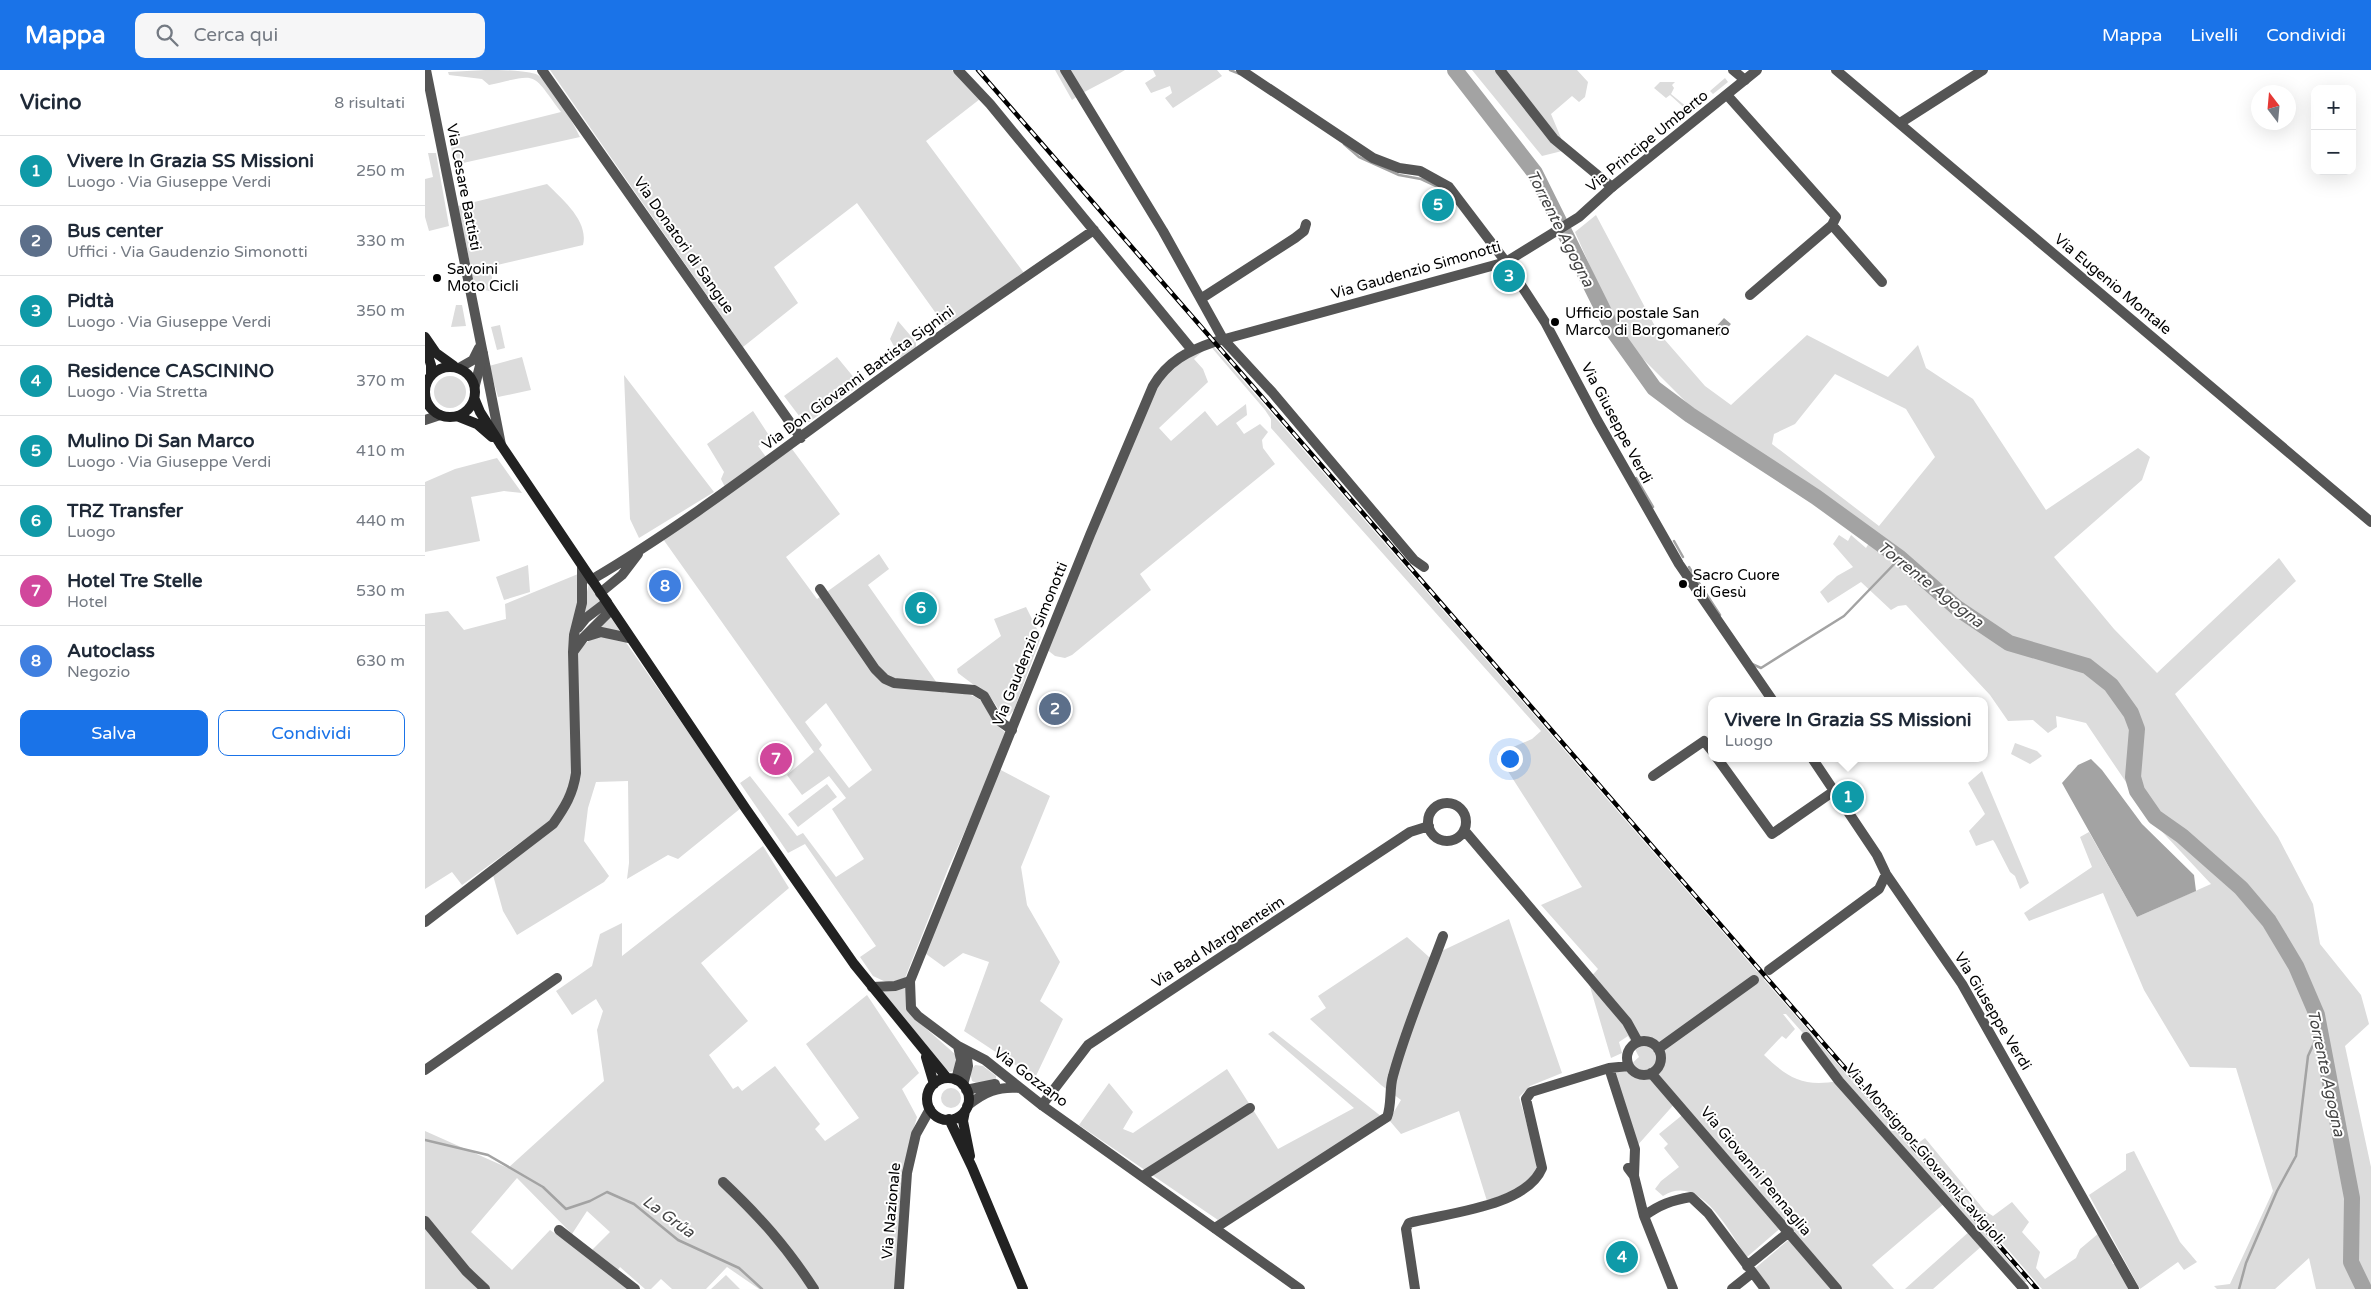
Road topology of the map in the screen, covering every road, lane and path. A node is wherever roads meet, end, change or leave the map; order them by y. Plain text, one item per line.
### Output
1 (426, 70) edge
2 (542, 70) edge
3 (958, 70) edge
4 (1065, 70) edge
5 (1241, 70) edge
6 (1499, 70) edge
7 (1733, 70) edge
8 (1757, 70) edge
9 (1836, 70) edge
10 (1983, 70) edge
11 (1745, 80) junction
12 (1727, 94) junction
13 (1900, 123) junction
14 (1612, 187) junction
15 (1579, 217) joint
16 (1306, 224) dead end
17 (1832, 225) junction
18 (1094, 230) junction
19 (1506, 262) junction
20 (1882, 282) dead end
21 (1750, 295) dead end
22 (1201, 298) junction
23 (425, 337) edge
24 (1223, 339) junction
25 (480, 340) junction
26 (425, 346) edge
27 (1192, 350) junction
28 (483, 354) junction
29 (456, 367) junction
30 (431, 375) junction
31 (475, 385) junction
32 (425, 397) edge
33 (475, 400) junction
34 (440, 415) junction
35 (457, 416) junction
36 (425, 420) edge
37 (801, 438) junction
38 (501, 445) junction
39 (2371, 522) edge
40 (640, 551) junction
41 (1424, 567) dead end
42 (582, 568) junction
43 (591, 580) junction
44 (820, 589) dead end
45 (600, 593) junction
46 (609, 606) junction
47 (576, 629) junction
48 (629, 638) junction
49 (580, 643) junction
50 (573, 652) junction
51 (1770, 697) edge
52 (1012, 730) junction
53 (1708, 746) edge
54 (1720, 762) edge
55 (1815, 762) edge
56 (1653, 776) dead end
57 (1834, 791) junction
58 (1429, 826) junction
59 (1464, 830) junction
60 (1886, 874) junction
61 (425, 922) edge
62 (1443, 936) dead end
63 (1769, 970) tunnel mouth
64 (557, 978) dead end
65 (910, 981) junction
66 (1753, 981) tunnel mouth
67 (871, 986) junction
68 (910, 996) joint
69 (1806, 1037) dead end
70 (1638, 1042) junction
71 (921, 1047) junction
72 (962, 1048) junction
73 (1658, 1049) junction
74 (1629, 1066) junction
75 (1609, 1068) junction
76 (425, 1070) edge
77 (1651, 1073) junction
78 (958, 1083) junction
79 (933, 1084) junction
80 (1020, 1088) junction
81 (1042, 1105) junction
82 (966, 1108) junction
83 (1249, 1108) dead end
84 (930, 1109) junction
85 (949, 1119) junction
86 (972, 1167) junction
87 (1143, 1176) junction
88 (723, 1182) dead end
89 (1644, 1216) junction
90 (425, 1221) edge
91 (1215, 1228) junction
92 (559, 1230) dead end
93 (1789, 1232) junction
94 (1750, 1269) junction
95 (485, 1289) edge
96 (635, 1289) edge
97 (814, 1289) edge
98 (899, 1289) edge
99 (1023, 1289) edge
100 (1300, 1289) edge
101 (1415, 1289) edge
102 (1673, 1289) edge
103 (1731, 1289) edge
104 (1765, 1289) edge
105 (1837, 1289) edge
106 (2024, 1289) edge
107 (2133, 1289) edge

1 - 25 street, Via Cesare Battisti
2 - 37 street, Via Donatori di Sangue
3 - 18 street
4 - 22 street
5 - 19 street, Via Giuseppe Verdi
6 - 14 street
7 - 11 street
8 - 11 street, Via Principe Umberto
9 - 13 street, Via Eugenio Montale
10 - 13 street
11 - 12 street, Via Principe Umberto
12 - 14 street, Via Principe Umberto
12 - 17 street
13 - 39 street, Via Eugenio Montale
14 - 15 street, Via Principe Umberto
15 - 19 street, Via Gaudenzio Simonotti
16 - 22 street
17 - 20 street
17 - 21 street
18 - 27 street
18 - 37 street, Via Don Giovanni Battista Signini
19 - 24 street, Via Gaudenzio Simonotti
19 - 51 street, Via Giuseppe Verdi
22 - 24 street
23 - 29 main road
24 - 27 street, Via Gaudenzio Simonotti
24 - 41 street
25 - 28 street, Via Cesare Battisti
25 - 29 street
26 - 30 main road
27 - 52 street, Via Gaudenzio Simonotti
28 - 31 street, Via Cesare Battisti
28 - 38 street, Via Cesare Battisti
29 - 30 main road
29 - 31 main road
30 - 32 main road
31 - 33 main road
32 - 34 main road
33 - 35 main road
33 - 38 main road
34 - 35 main road
34 - 36 street
35 - 38 main road
37 - 40 street, Via Don Giovanni Battista Signini
38 - 42 main road
40 - 43 street, Via Don Giovanni Battista Signini
40 - 45 street, Via Don Giovanni Battista Signini
42 - 43 main road
42 - 47 street
43 - 45 main road
44 - 52 street
45 - 46 main road
46 - 47 street
46 - 48 main road
46 - 49 street
47 - 50 street
48 - 49 street
48 - 67 main road
49 - 50 street
50 - 61 street
52 - 65 street, Via Gaudenzio Simonotti
53 - 56 street
54 - 57 street
55 - 57 street, Via Giuseppe Verdi
57 - 60 street, Via Giuseppe Verdi
58 - 59 street
58 - 59 street
58 - 81 street, Via Bad Marghenteim
59 - 70 street
60 - 63 street
60 - 107 street, Via Giuseppe Verdi
62 - 91 street
64 - 76 street
65 - 67 street
65 - 68 street, Via Gaudenzio Simonotti
66 - 73 street
67 - 71 main road
68 - 72 street, Via Gozzano
69 - 106 street, Via Monsignor Giovanni Cavigioli
70 - 73 street
70 - 74 street
71 - 78 main road
71 - 79 main road
72 - 78 street
72 - 80 street, Via Gozzano
73 - 77 street
74 - 75 street
74 - 77 street
75 - 89 street
75 - 101 street
77 - 93 street, Via Giovanni Pennaglia
78 - 79 main road
78 - 80 street
78 - 82 main road
79 - 84 main road
80 - 81 street, Via Gozzano
80 - 82 street
81 - 87 street, Via Gozzano
82 - 85 main road
82 - 86 main road
83 - 87 street
84 - 85 main road
84 - 98 street, Via Nazionale
85 - 86 main road
86 - 99 main road
87 - 91 street, Via Gozzano
88 - 97 street
89 - 94 street
89 - 102 street
90 - 95 street
91 - 100 street, Via Gozzano
92 - 96 street
93 - 94 street
93 - 105 street, Via Giovanni Pennaglia
94 - 103 street
94 - 104 street

